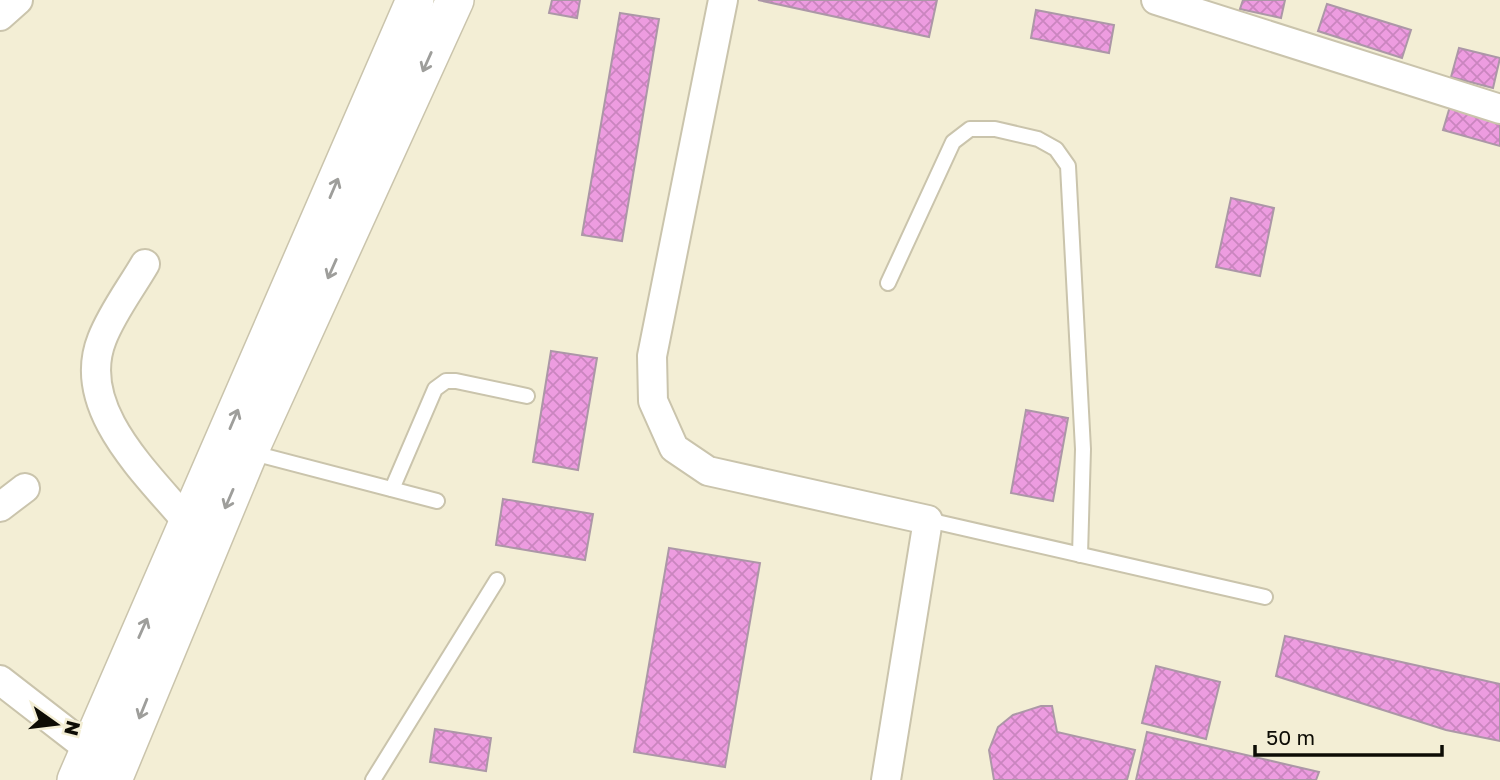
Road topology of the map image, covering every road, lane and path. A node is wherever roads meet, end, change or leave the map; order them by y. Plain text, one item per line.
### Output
1 (18, 0) edge
2 (415, 0) edge
3 (455, 0) edge
4 (723, 0) edge
5 (1156, 0) edge
6 (0, 16) edge
7 (1500, 109) edge
8 (145, 264) dead end
9 (888, 283) dead end
10 (527, 396) dead end
11 (249, 452) junction
12 (25, 488) dead end
13 (392, 489) junction
14 (437, 500) dead end
15 (0, 507) edge
16 (929, 520) junction
17 (189, 523) junction
18 (1080, 555) junction
19 (497, 580) dead end
20 (1265, 597) dead end
21 (0, 680) edge
22 (83, 765) edge
23 (113, 780) edge
24 (373, 780) edge
25 (886, 780) edge

1 - 6 street
17 -> 2 street
3 -> 11 street
4 - 16 street
5 - 7 street
8 - 17 street
9 - 18 lane
10 - 13 lane
11 - 13 lane
11 -> 23 street
12 - 15 street
13 - 14 lane
16 - 18 lane
16 - 25 street
22 -> 17 street
18 - 20 lane
19 - 24 lane
21 - 22 street

